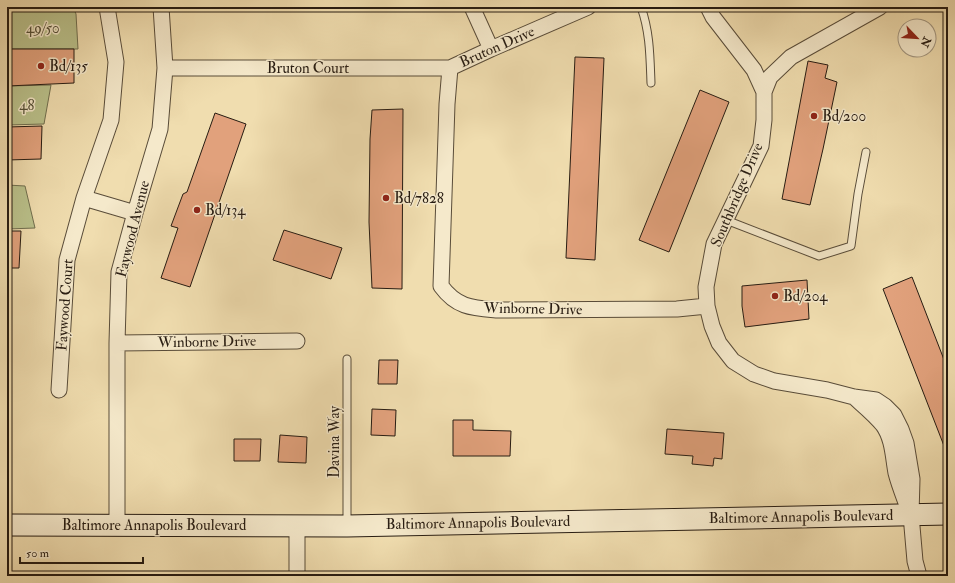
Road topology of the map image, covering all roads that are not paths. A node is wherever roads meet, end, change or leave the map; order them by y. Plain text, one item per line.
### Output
1 (107, 7) edge
2 (161, 7) edge
3 (472, 7) edge
4 (588, 7) edge
5 (641, 7) edge
6 (708, 7) edge
7 (880, 7) edge
8 (491, 49) junction
9 (165, 68) junction
10 (450, 68) junction
11 (650, 83) dead end
12 (764, 92) junction
13 (866, 152) dead end
14 (84, 198) junction
15 (135, 213) junction
16 (726, 220) junction
17 (707, 306) junction
18 (297, 341) dead end
19 (117, 343) junction
20 (347, 359) dead end
21 (59, 390) dead end
22 (948, 514) edge
23 (911, 515) junction
24 (7, 525) edge
25 (117, 525) junction
26 (297, 526) junction
27 (347, 526) junction
28 (297, 576) edge
29 (920, 576) edge

1 - 14 street, Faywood Court
2 - 9 street, Faywood Avenue
3 - 8 street
4 - 8 street, Bruton Drive
5 - 11 lane
6 - 12 street, Southbridge Drive
7 - 12 street
8 - 10 street, Bruton Drive
9 - 10 street, Bruton Court
9 - 15 street, Faywood Avenue
10 - 17 street, Winborne Drive
12 - 16 street, Southbridge Drive
13 - 16 lane
14 - 15 street
14 - 21 street, Faywood Court
15 - 19 street, Faywood Avenue
16 - 17 street, Southbridge Drive
17 - 23 street, Southbridge Drive
18 - 19 street, Winborne Drive
19 - 25 street, Faywood Avenue
20 - 27 lane, Davina Way
22 - 23 main road, Baltimore Annapolis Boulevard
23 - 27 main road, Baltimore Annapolis Boulevard
23 - 29 street, Southbridge Drive
24 - 25 main road, Baltimore Annapolis Boulevard
25 - 26 main road, Baltimore Annapolis Boulevard
26 - 27 main road, Baltimore Annapolis Boulevard
26 - 28 street

